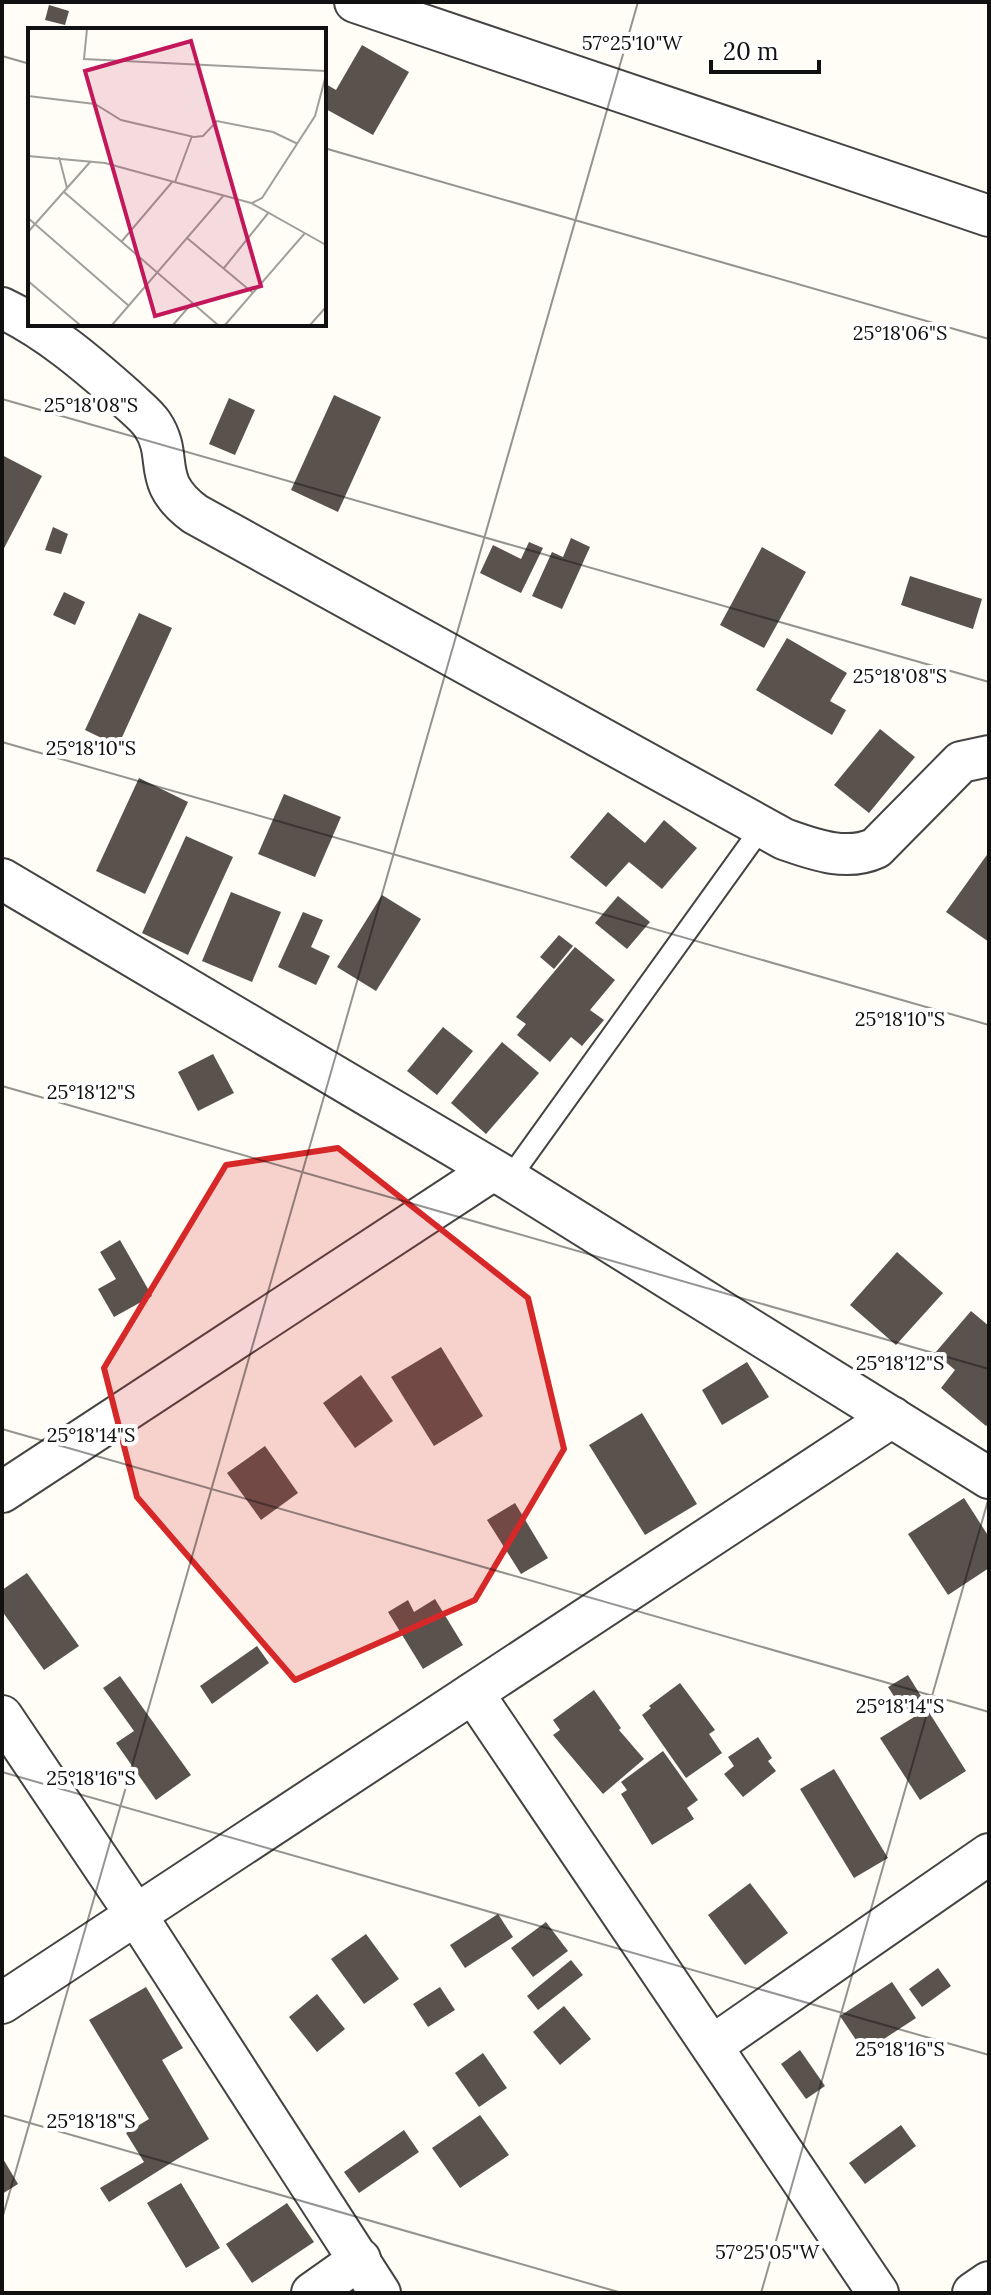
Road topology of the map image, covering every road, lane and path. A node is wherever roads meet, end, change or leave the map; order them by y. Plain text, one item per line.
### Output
1 (355, 2) edge
2 (989, 216) edge
3 (2, 308) edge
4 (28, 325) edge
5 (29, 326) edge
6 (989, 756) edge
7 (762, 827) junction
8 (2, 879) edge
9 (501, 1174) junction
10 (892, 1417) junction
11 (989, 1478) edge
12 (2, 1492) edge
13 (473, 1693) junction
14 (2, 1716) edge
15 (989, 1854) edge
16 (136, 1915) junction
17 (2, 2003) edge
18 (712, 2046) junction
19 (360, 2259) junction
20 (989, 2282) edge
21 (312, 2293) edge
22 (380, 2293) edge
23 (878, 2293) edge
24 (973, 2293) edge

1 - 2 street
3 - 4 street
5 - 7 street
6 - 7 street
7 - 9 lane
8 - 9 street
9 - 10 street
9 - 12 street
10 - 11 street
10 - 13 street
13 - 16 street
13 - 18 street
14 - 16 street
15 - 18 street
16 - 17 street
16 - 19 street
18 - 23 street
19 - 21 street
19 - 22 street
20 - 24 street

